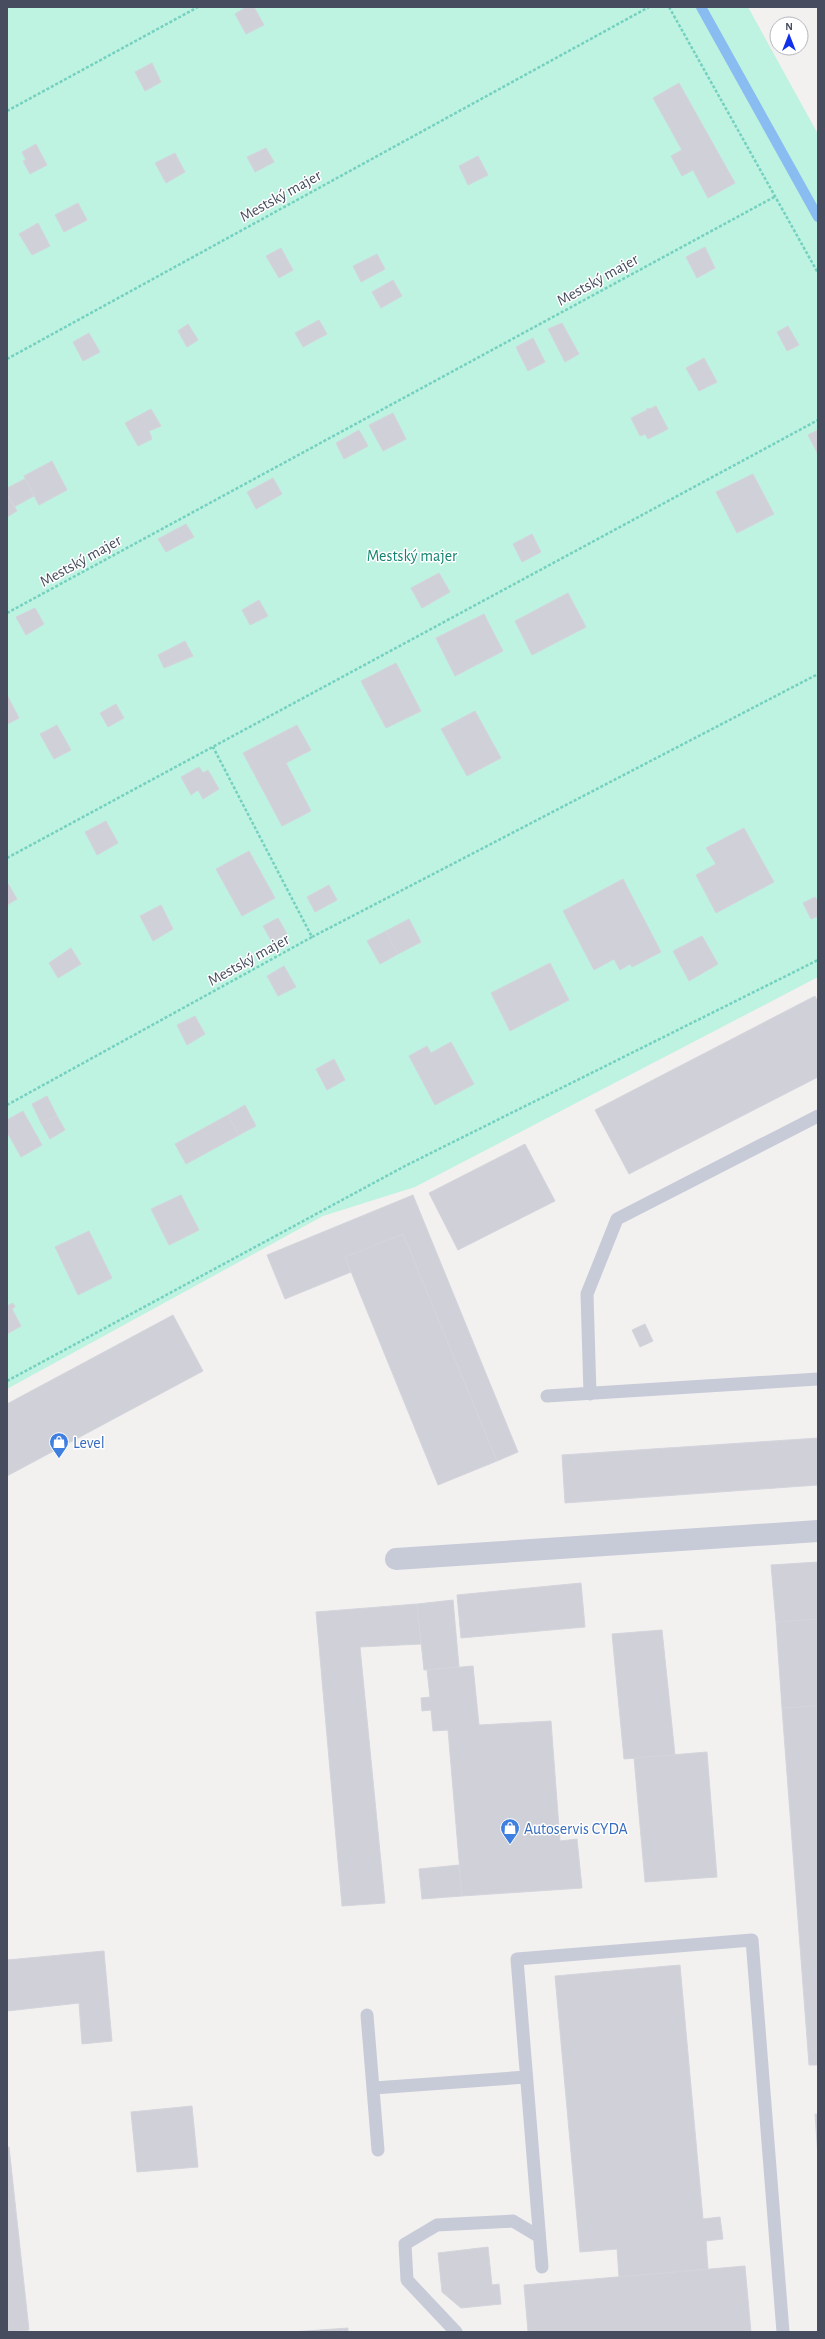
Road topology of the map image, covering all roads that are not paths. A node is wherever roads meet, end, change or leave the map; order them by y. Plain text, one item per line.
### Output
1 (818, 1116) edge
2 (818, 1379) edge
3 (590, 1394) junction
4 (547, 1396) dead end
5 (818, 1531) edge
6 (396, 1559) dead end
7 (368, 2015) dead end
8 (526, 2077) junction
9 (374, 2088) junction
10 (378, 2150) dead end
11 (538, 2236) junction
12 (542, 2267) dead end
13 (456, 2332) edge
14 (784, 2332) edge

1 - 3 lane
2 - 3 lane
3 - 4 lane
5 - 6 street
7 - 9 lane
8 - 9 lane
8 - 11 lane
8 - 14 lane
9 - 10 lane
11 - 12 lane
11 - 13 lane

